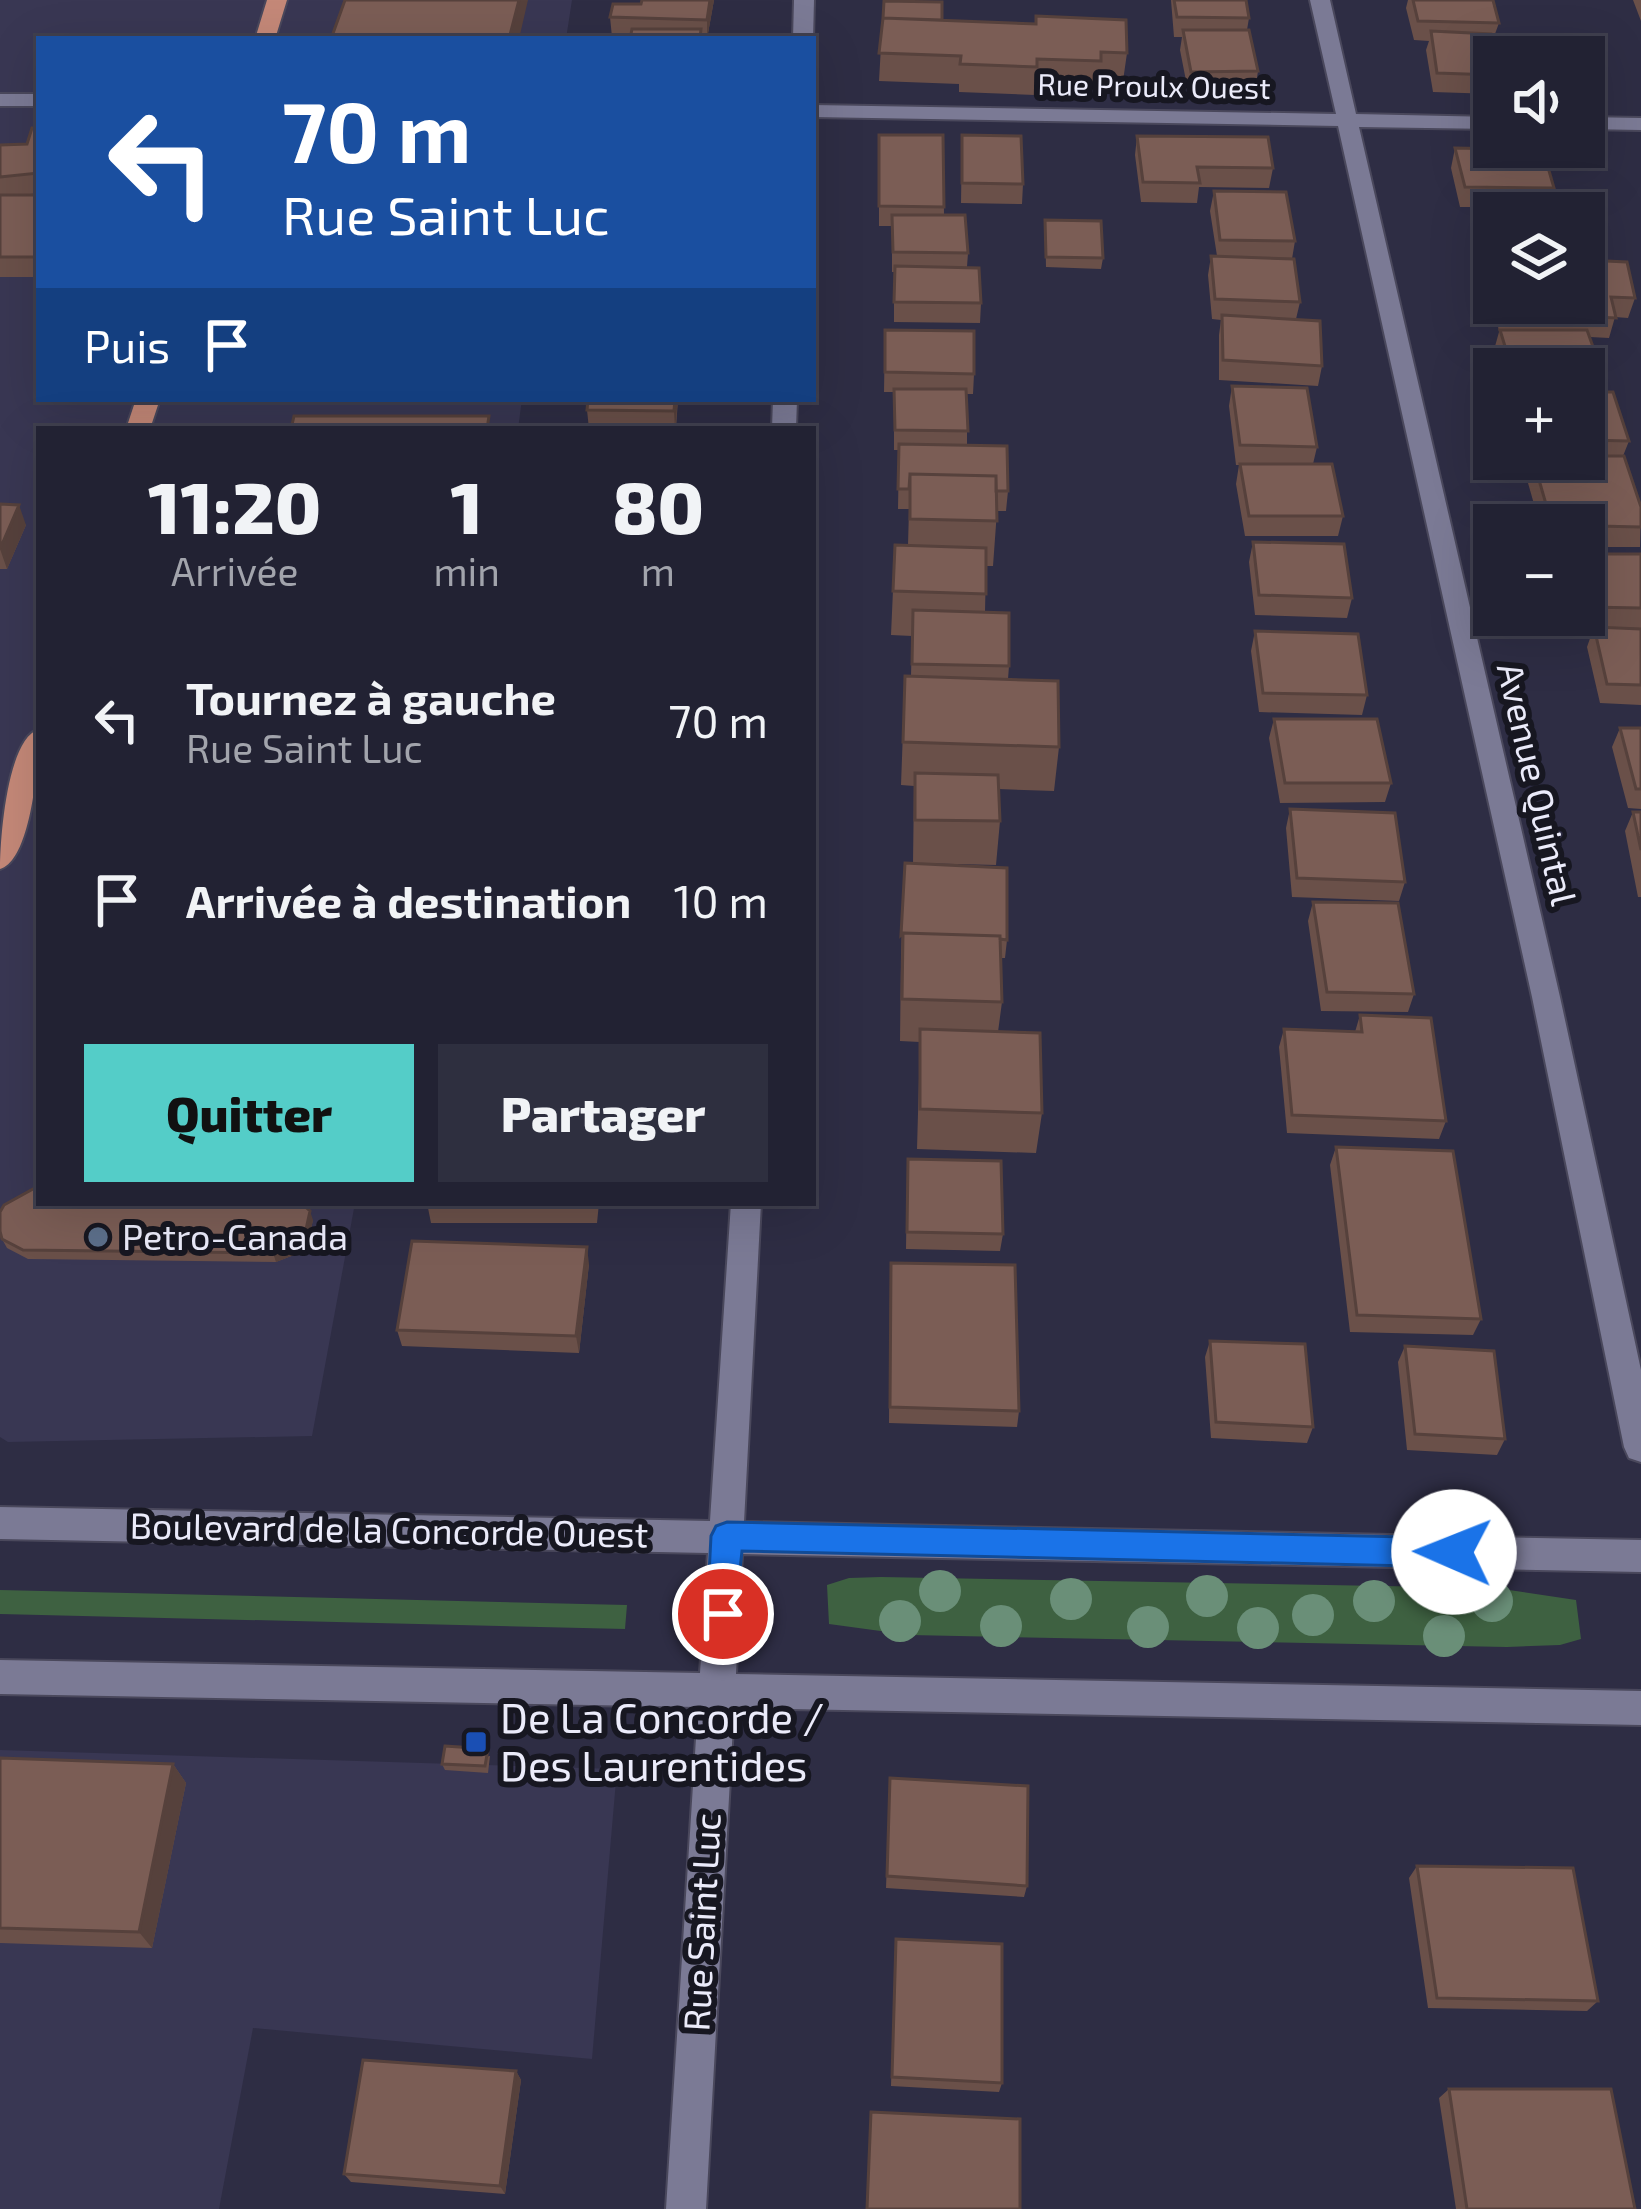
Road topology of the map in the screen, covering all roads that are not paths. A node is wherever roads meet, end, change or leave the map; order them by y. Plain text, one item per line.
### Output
1 (277, 0) edge
2 (804, 0) edge
3 (1320, 0) edge
4 (266, 36) edge
5 (803, 36) edge
6 (0, 100) edge
7 (36, 100) edge
8 (816, 111) edge
9 (1346, 121) junction
10 (1473, 122) edge
11 (1605, 124) edge
12 (1641, 124) edge
13 (36, 747) edge
14 (0, 860) edge
15 (746, 1206) edge
16 (1641, 1447) edge
17 (0, 1523) edge
18 (727, 1536) junction
19 (1641, 1556) edge
20 (0, 1677) edge
21 (718, 1691) junction
22 (1641, 1708) edge
23 (686, 2209) edge

1 - 4 main road
2 - 5 street
3 - 9 street, Avenue Quintal
6 - 7 street
8 - 9 street, Rue Proulx Ouest
9 - 10 street, Rue Proulx Ouest
9 - 16 street, Avenue Quintal
11 - 12 street
13 - 14 main road
15 - 18 street, Rue Saint Luc
17 - 18 street, Boulevard de la Concorde Ouest
18 - 19 street, Boulevard de la Concorde Ouest
18 - 21 street, Rue Saint Luc
20 - 21 street
21 - 22 street
21 - 23 street, Rue Saint Luc

